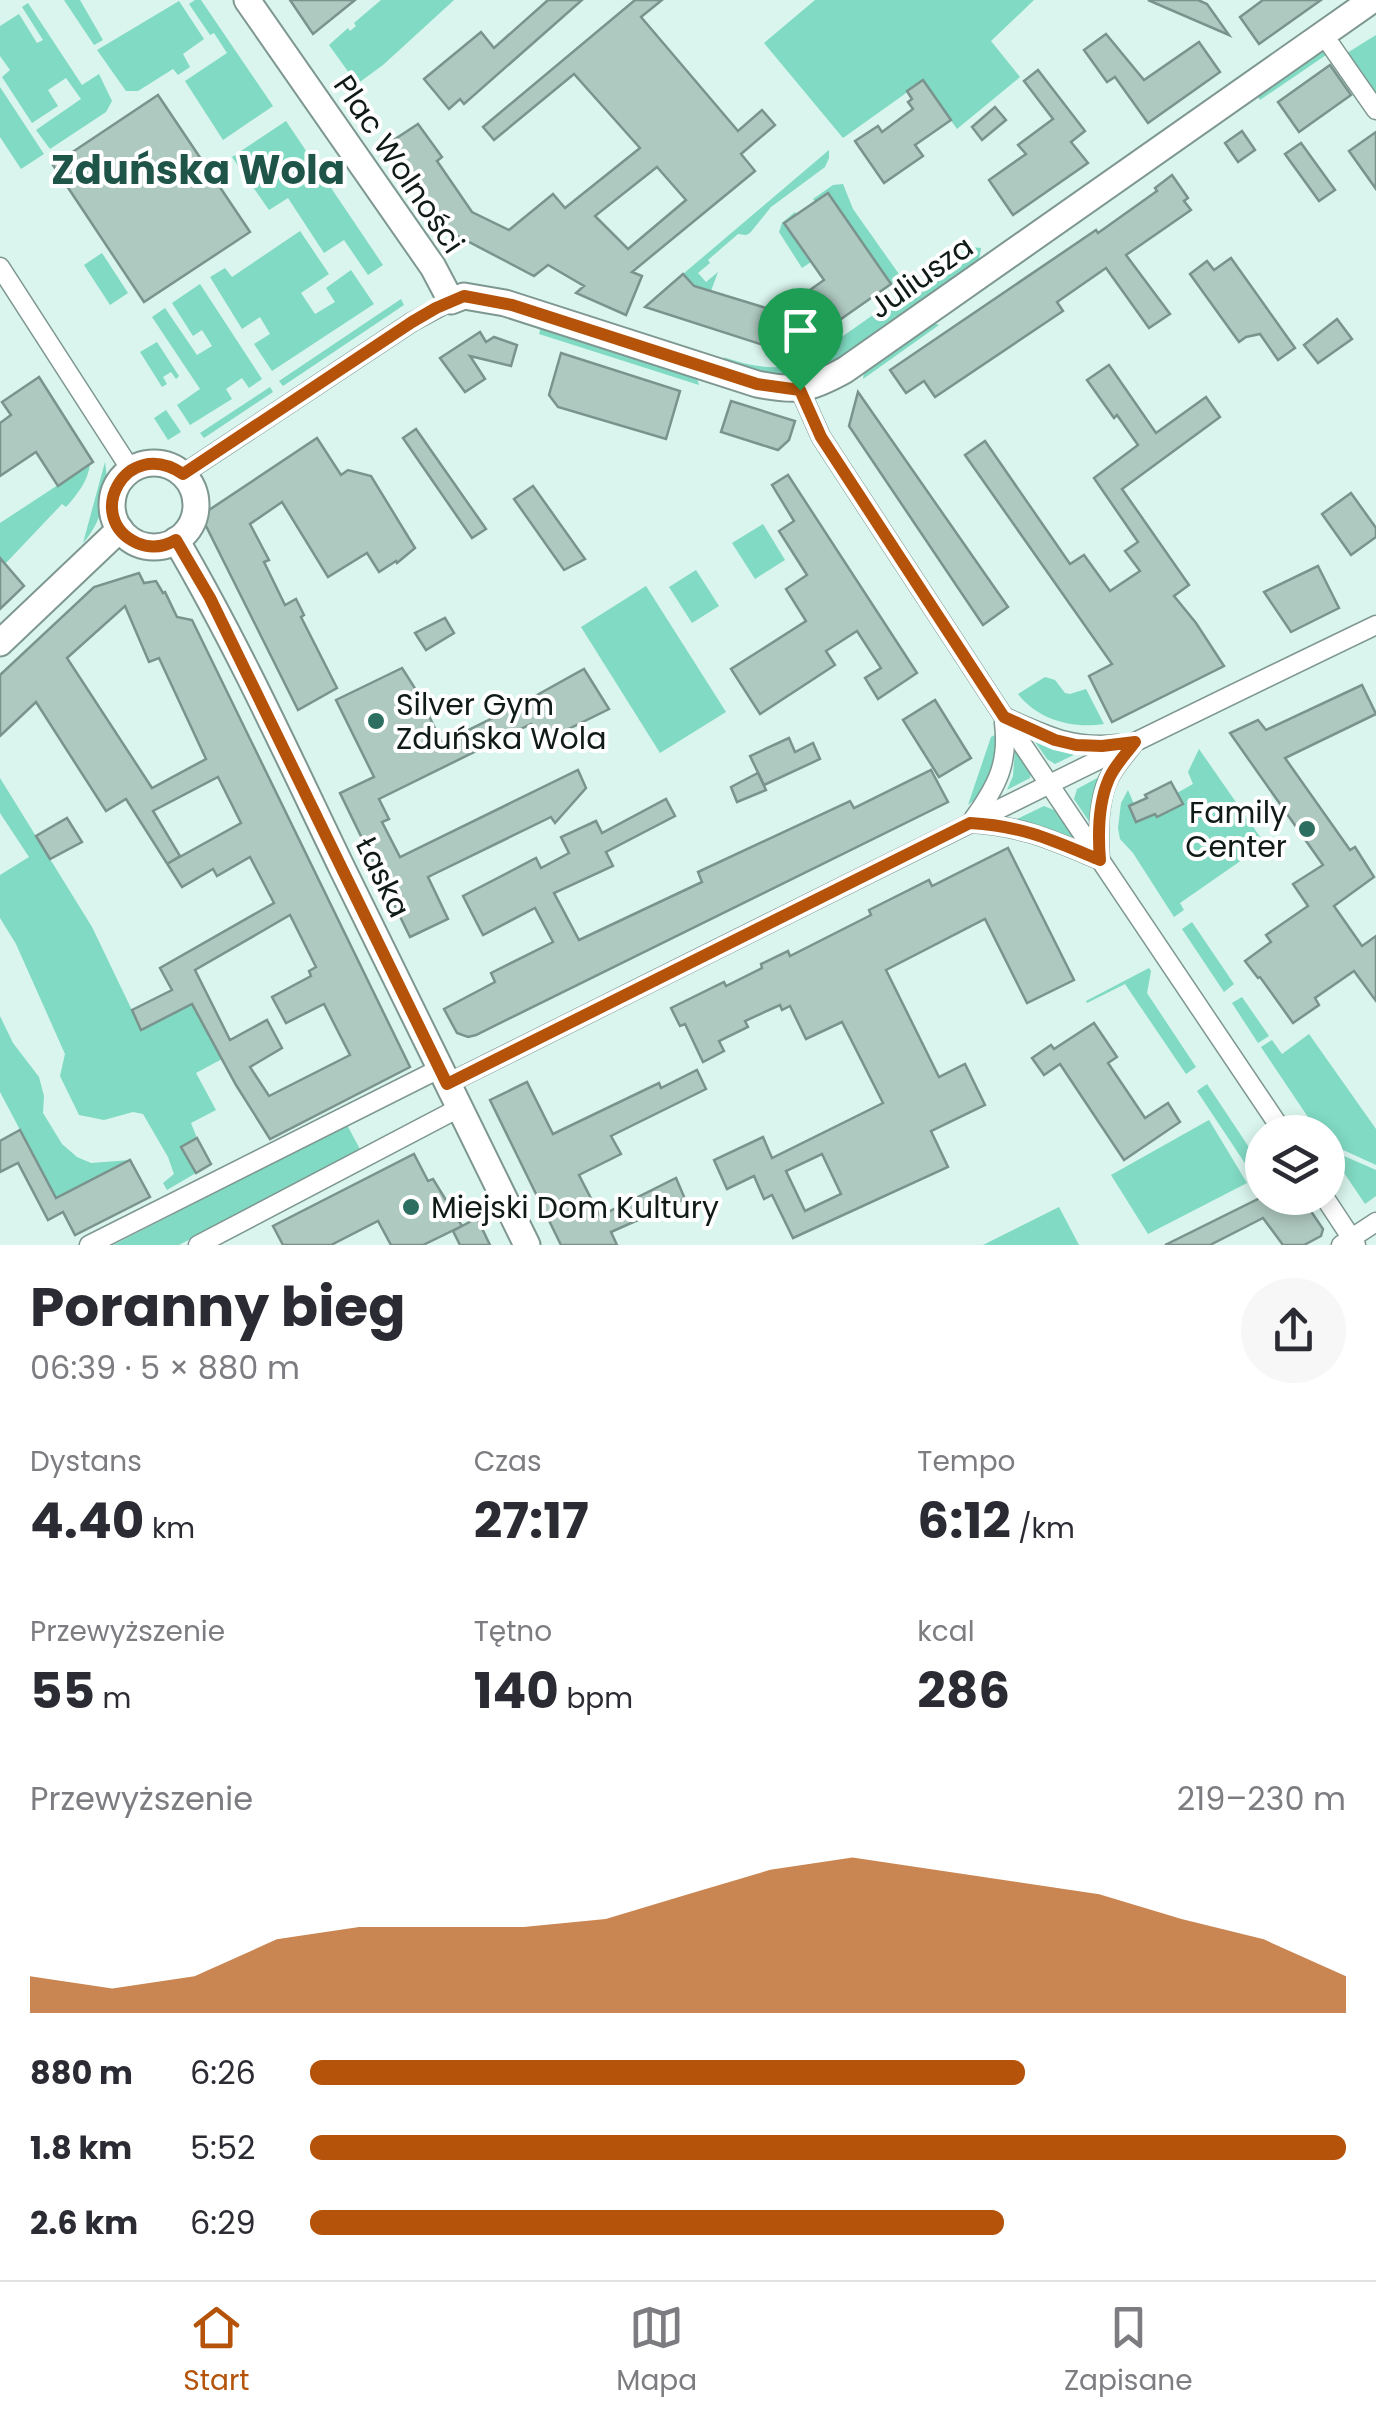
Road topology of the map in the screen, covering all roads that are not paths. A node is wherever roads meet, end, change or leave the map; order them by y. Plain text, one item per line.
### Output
1 (247, 0) edge
2 (1372, 0) edge
3 (1324, 34) junction
4 (1376, 110) edge
5 (0, 267) edge
6 (451, 301) junction
7 (800, 390) junction
8 (132, 470) junction
9 (183, 474) junction
10 (120, 529) junction
11 (176, 540) junction
12 (1376, 626) edge
13 (0, 642) edge
14 (1004, 717) junction
15 (1135, 742) junction
16 (1049, 782) junction
17 (970, 823) junction
18 (1100, 860) junction
19 (443, 1076) junction
20 (459, 1108) junction
21 (1272, 1115) edge
22 (1334, 1215) edge
23 (1376, 1222) edge
24 (1350, 1243) edge
25 (89, 1245) edge
26 (198, 1245) edge
27 (527, 1245) edge

1 - 6 street, Plac Wolności
2 - 3 street, Juliusza
3 - 4 street
3 - 7 street, Juliusza
5 - 8 street
6 - 7 street
6 - 9 street, Plac Wolności
7 - 14 street
8 - 9 street
8 - 10 street
9 - 11 street
10 - 11 street
10 - 13 street
11 - 19 street, Łaska
12 - 15 street
14 - 15 street
14 - 16 street
14 - 17 street
15 - 16 street
15 - 18 street
16 - 17 street
16 - 18 street
17 - 18 street
17 - 19 street
18 - 21 street
19 - 20 street, Łaska
19 - 25 street
20 - 26 street
20 - 27 street, Łaska
22 - 24 street
23 - 24 street

